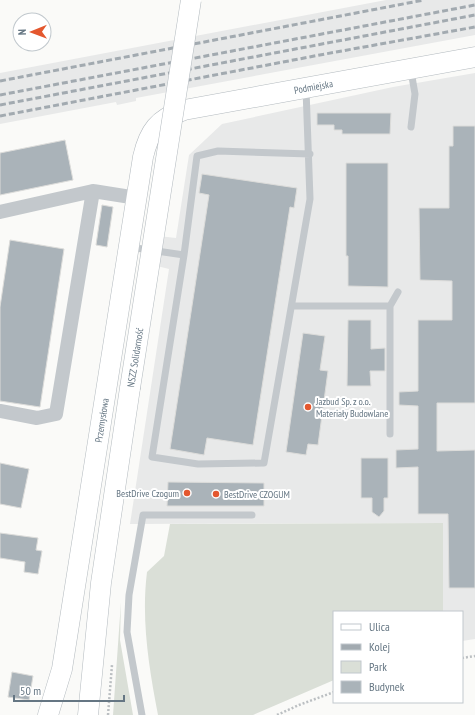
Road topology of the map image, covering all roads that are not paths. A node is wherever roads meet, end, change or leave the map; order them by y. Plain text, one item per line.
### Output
1 (191, 0) edge
2 (475, 57) edge
3 (411, 68) junction
4 (306, 88) junction
5 (157, 126) joint
6 (411, 127) dead end
7 (310, 154) junction
8 (93, 191) junction
9 (136, 198) junction
10 (0, 212) edge
11 (129, 247) junction
12 (184, 255) junction
13 (398, 292) dead end
14 (293, 306) junction
15 (390, 306) junction
16 (0, 412) edge
17 (390, 434) dead end
18 (252, 515) dead end
19 (48, 715) edge
20 (88, 715) edge
21 (142, 715) edge

1 - 20 street, NSZZ Solidarność, bridge
2 - 3 street, Podmiejska
3 - 4 street, Podmiejska
3 - 6 lane
4 - 5 street, Podmiejska
4 - 7 lane
5 - 9 street, Przemysłowa
7 - 12 lane
7 - 14 lane
8 - 9 street
8 - 10 street
8 - 16 street
9 - 11 street, Przemysłowa
11 - 12 lane
11 - 19 street, Przemysłowa
12 - 14 lane
13 - 15 lane
14 - 15 lane
15 - 17 lane
18 - 21 lane

